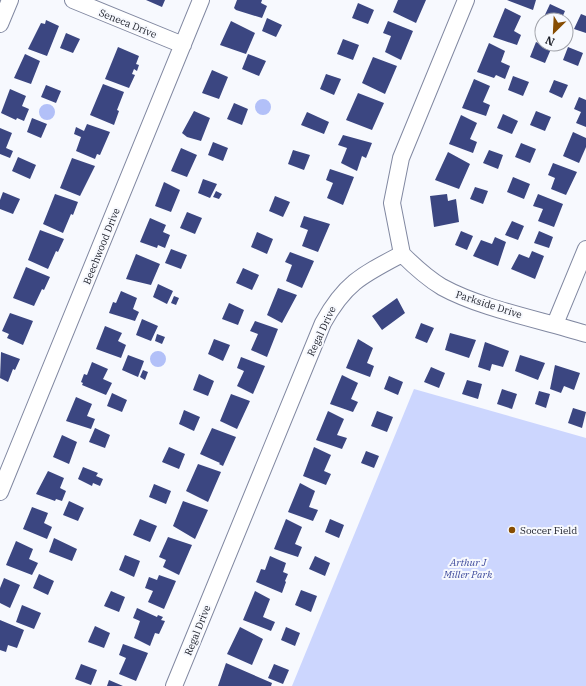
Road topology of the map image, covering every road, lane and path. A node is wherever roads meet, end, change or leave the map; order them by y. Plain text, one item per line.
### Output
1 (10, 0) edge
2 (73, 0) edge
3 (201, 0) edge
4 (466, 0) edge
5 (0, 24) edge
6 (183, 45) junction
7 (586, 249) edge
8 (402, 254) junction
9 (555, 324) junction
10 (586, 334) edge
11 (0, 492) edge
12 (174, 686) edge

1 - 5 street
2 - 6 street, Seneca Drive
3 - 6 street, Beechwood Drive
4 - 8 street
6 - 11 street, Beechwood Drive
7 - 9 street
8 - 9 street, Parkside Drive
8 - 12 street, Regal Drive
9 - 10 street, Parkside Drive

